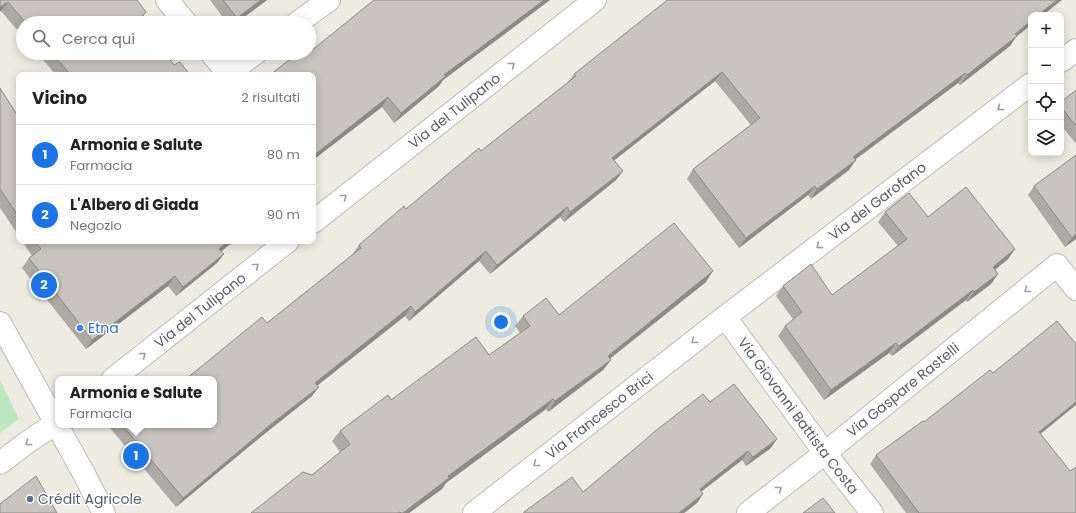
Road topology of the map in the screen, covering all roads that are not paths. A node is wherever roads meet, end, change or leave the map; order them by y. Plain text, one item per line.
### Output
1 (167, 0) edge
2 (329, 0) edge
3 (595, 0) edge
4 (180, 16) edge
5 (307, 16) edge
6 (1076, 50) edge
7 (1064, 59) edge
8 (217, 60) edge
9 (246, 60) edge
10 (227, 72) edge
11 (229, 72) edge
12 (1028, 86) edge
13 (316, 220) edge
14 (284, 244) edge
15 (1076, 289) edge
16 (725, 317) junction
17 (0, 323) edge
18 (117, 376) edge
19 (55, 419) edge
20 (55, 424) edge
21 (60, 428) edge
22 (825, 453) junction
23 (0, 463) edge
24 (104, 513) edge
25 (474, 513) edge
26 (748, 513) edge
27 (872, 513) edge

1 - 4 street
2 - 5 street
13 -> 3 street, Via del Tulipano
6 - 7 street
8 - 10 street
9 - 11 street
12 -> 16 street, Via del Garofano
18 -> 14 street, Via del Tulipano
15 -> 22 street, Via Gaspare Rastelli
16 - 22 street, Via Giovanni Battista Costa
16 -> 25 street, Via Francesco Brici
17 - 19 street
20 -> 23 street
21 - 24 street
26 -> 22 street, Via Gaspare Rastelli
22 - 27 street, Via Giovanni Battista Costa

